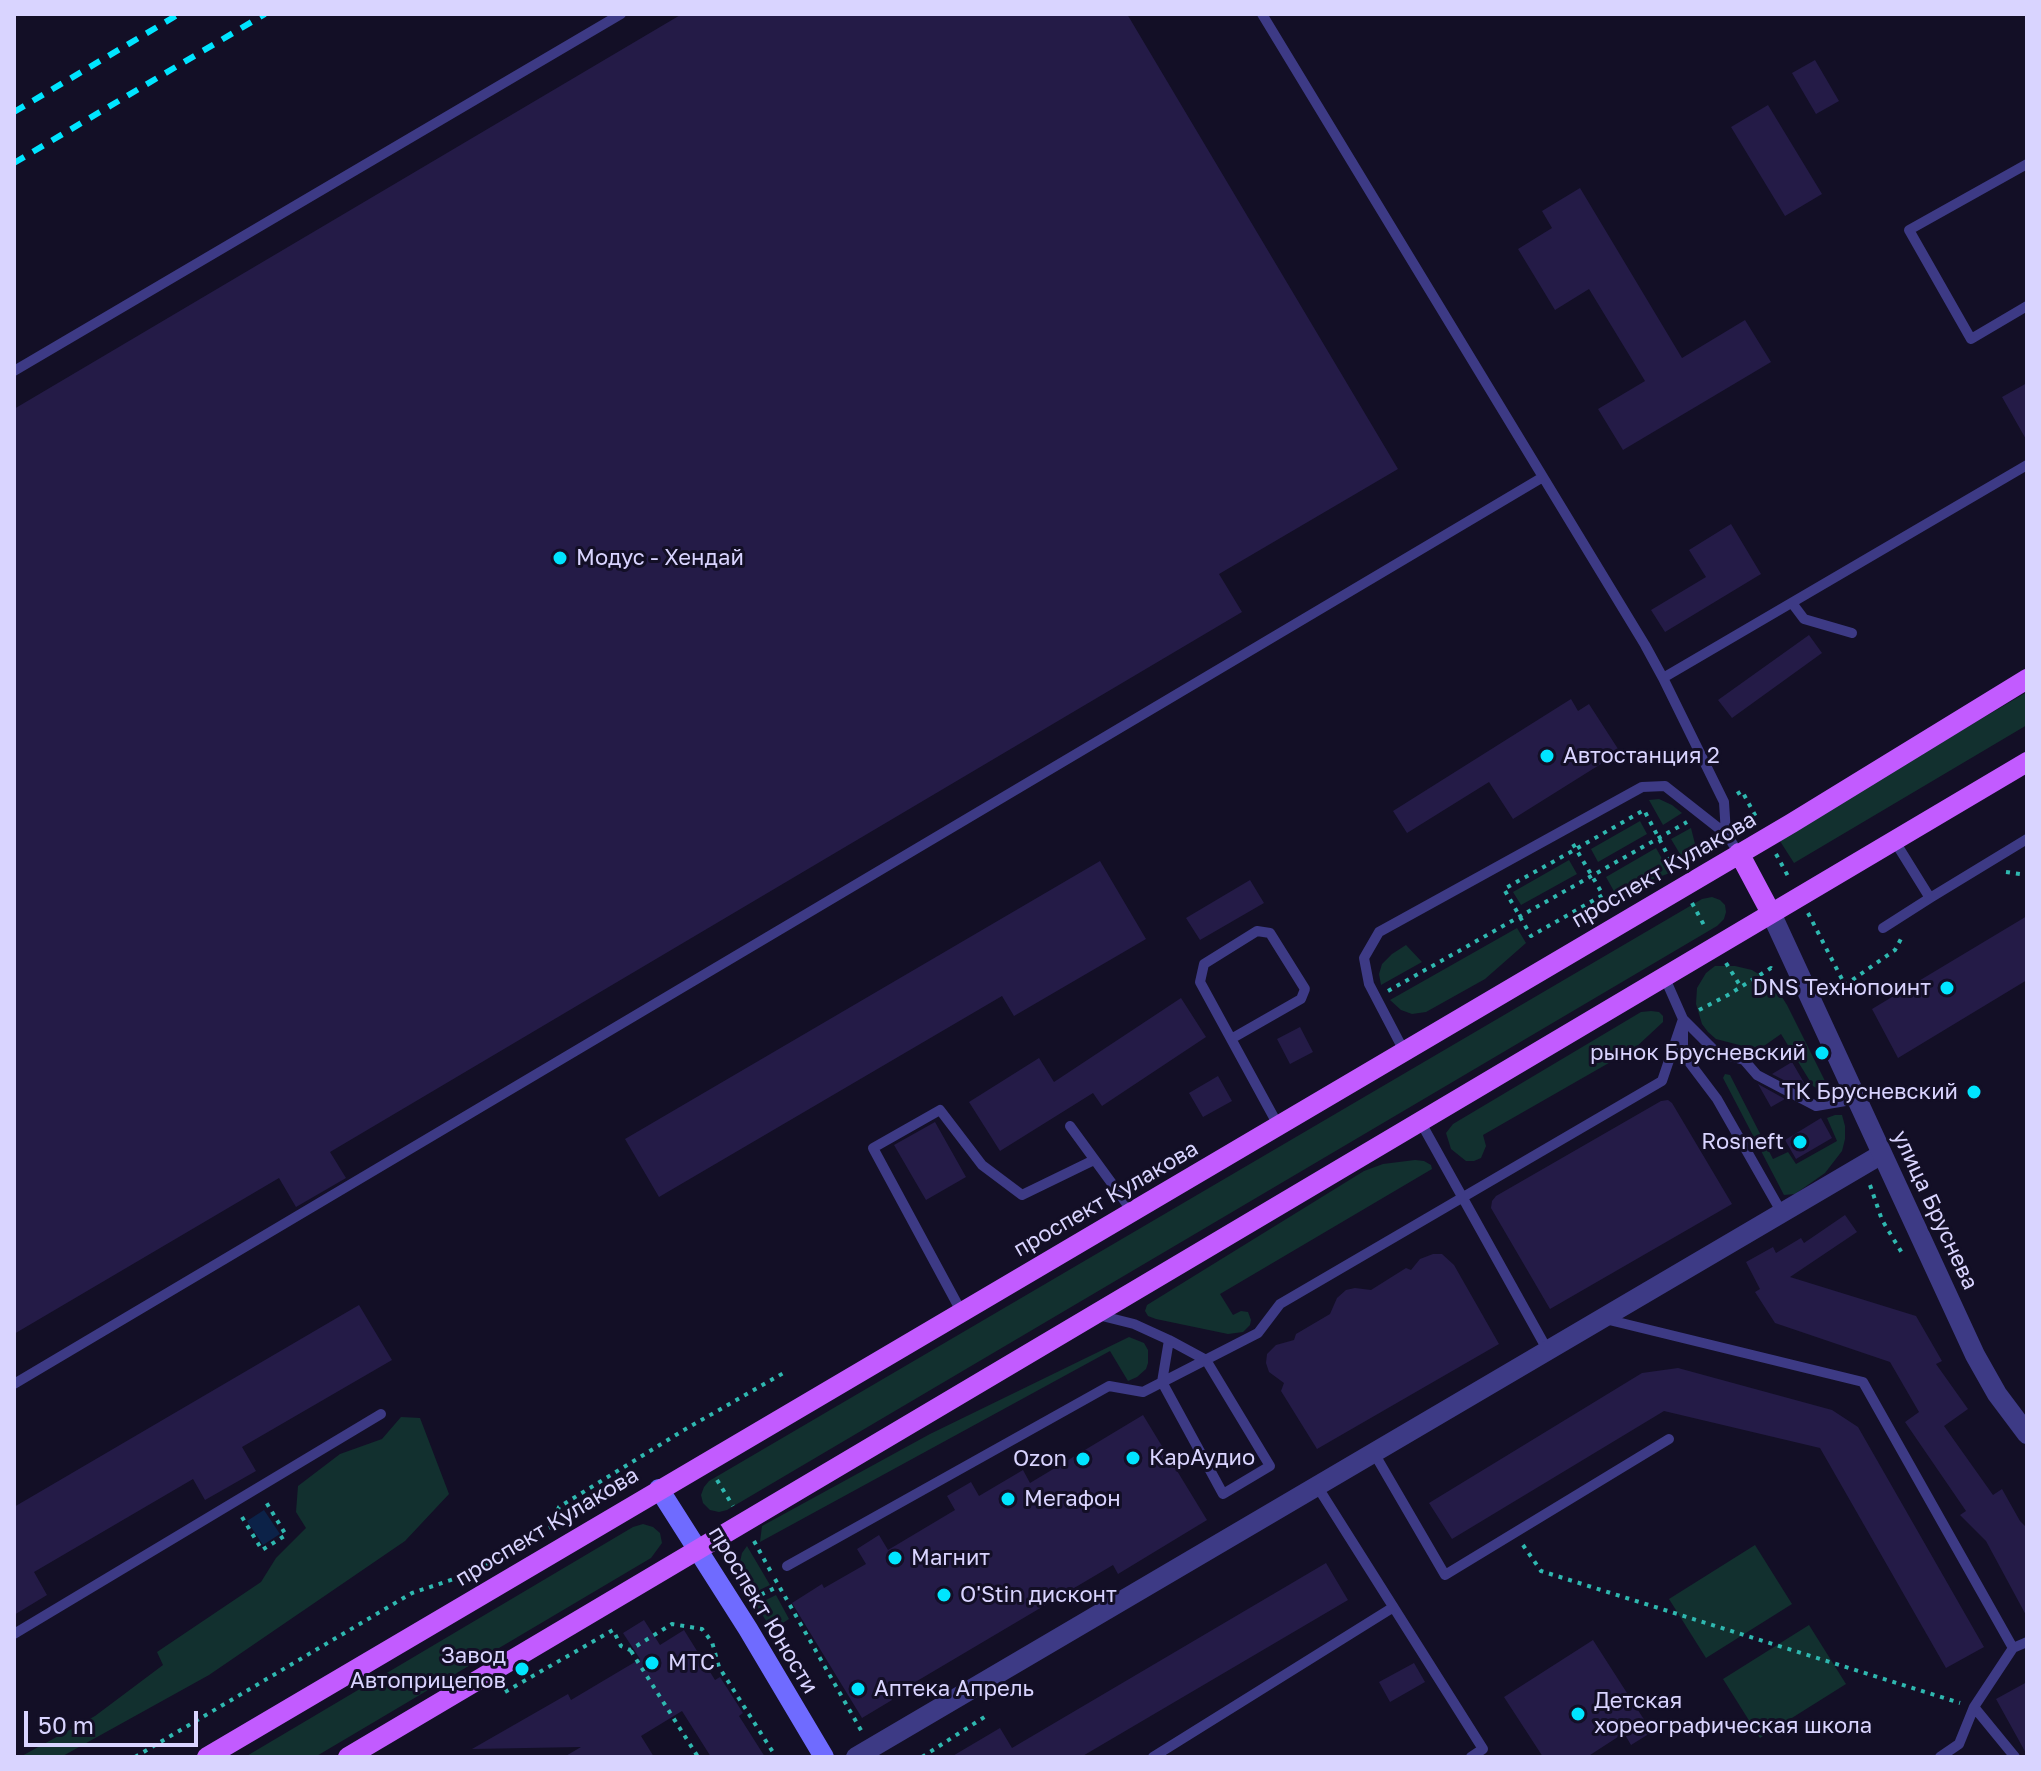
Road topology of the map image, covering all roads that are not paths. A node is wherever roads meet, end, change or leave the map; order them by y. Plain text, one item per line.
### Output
1 (621, 14) edge
2 (1262, 14) edge
3 (2027, 164) edge
4 (2027, 306) edge
5 (14, 371) edge
6 (2027, 465) edge
7 (1543, 477) junction
8 (1792, 603) junction
9 (1852, 633) dead end
10 (1663, 678) junction
11 (2027, 679) edge
12 (2027, 762) edge
13 (1726, 834) junction
14 (2027, 839) edge
15 (1894, 840) junction
16 (1739, 853) junction
17 (1930, 898) junction
18 (1771, 913) junction
19 (1883, 928) dead end
20 (1664, 976) junction
21 (1683, 1019) junction
22 (1231, 1039) junction
23 (1404, 1051) junction
24 (1857, 1099) junction
25 (1420, 1121) junction
26 (1278, 1125) junction
27 (1070, 1126) dead end
28 (1882, 1154) junction
29 (1094, 1160) junction
30 (1463, 1197) junction
31 (1132, 1211) junction
32 (1782, 1213) junction
33 (961, 1311) junction
34 (1095, 1314) junction
35 (1603, 1318) junction
36 (1169, 1340) junction
37 (1548, 1351) junction
38 (1206, 1360) junction
39 (1162, 1382) junction
40 (14, 1384) edge
41 (381, 1414) dead end
42 (2027, 1434) edge
43 (1669, 1439) dead end
44 (1374, 1453) junction
45 (1317, 1486) junction
46 (659, 1489) junction
47 (698, 1548) junction
48 (787, 1566) dead end
49 (1392, 1608) junction
50 (14, 1634) edge
51 (2027, 1642) edge
52 (2013, 1648) junction
53 (1974, 1707) junction
54 (869, 1754) edge
55 (207, 1757) edge
56 (348, 1757) edge
57 (824, 1757) edge
58 (1153, 1757) edge
59 (1471, 1757) edge
60 (1940, 1757) edge
61 (2015, 1757) edge

1 - 5 lane
2 - 7 lane
3 - 4 lane
6 - 8 lane
7 - 10 lane
7 - 40 lane
8 - 9 lane
8 - 10 lane
10 - 13 lane
11 - 16 main road, проспект Кулакова
12 - 15 main road
13 - 16 lane
13 - 23 lane
14 - 17 lane
15 - 17 lane
15 - 18 main road
16 - 18 main road
16 - 23 main road, проспект Кулакова
17 - 19 lane
18 - 20 main road
18 - 24 street, улица Бруснева
20 - 21 lane
20 - 25 main road
21 - 24 lane
21 - 30 lane
21 - 32 lane
22 - 22 lane
22 - 26 lane
23 - 26 main road, проспект Кулакова
24 - 28 street, улица Бруснева
25 - 30 lane
25 - 34 main road
26 - 31 main road, проспект Кулакова
27 - 29 lane
28 - 32 street
28 - 42 street, улица Бруснева
29 - 31 lane
29 - 33 lane
30 - 37 lane
30 - 38 lane
31 - 33 main road, проспект Кулакова
32 - 35 street
33 - 46 main road, проспект Кулакова
34 - 36 lane
34 - 47 main road
35 - 37 street
35 - 52 lane
36 - 38 lane
36 - 39 lane
37 - 44 street
38 - 39 lane
38 - 39 lane
39 - 48 lane
41 - 50 lane
43 - 44 lane
44 - 45 street
45 - 49 lane
45 - 54 street
46 - 47 main road, проспект Юности
46 - 55 main road, проспект Кулакова
47 - 56 main road
47 - 57 main road, проспект Юности
49 - 58 lane
49 - 59 lane
51 - 52 lane
52 - 53 lane
53 - 60 lane
53 - 61 lane

